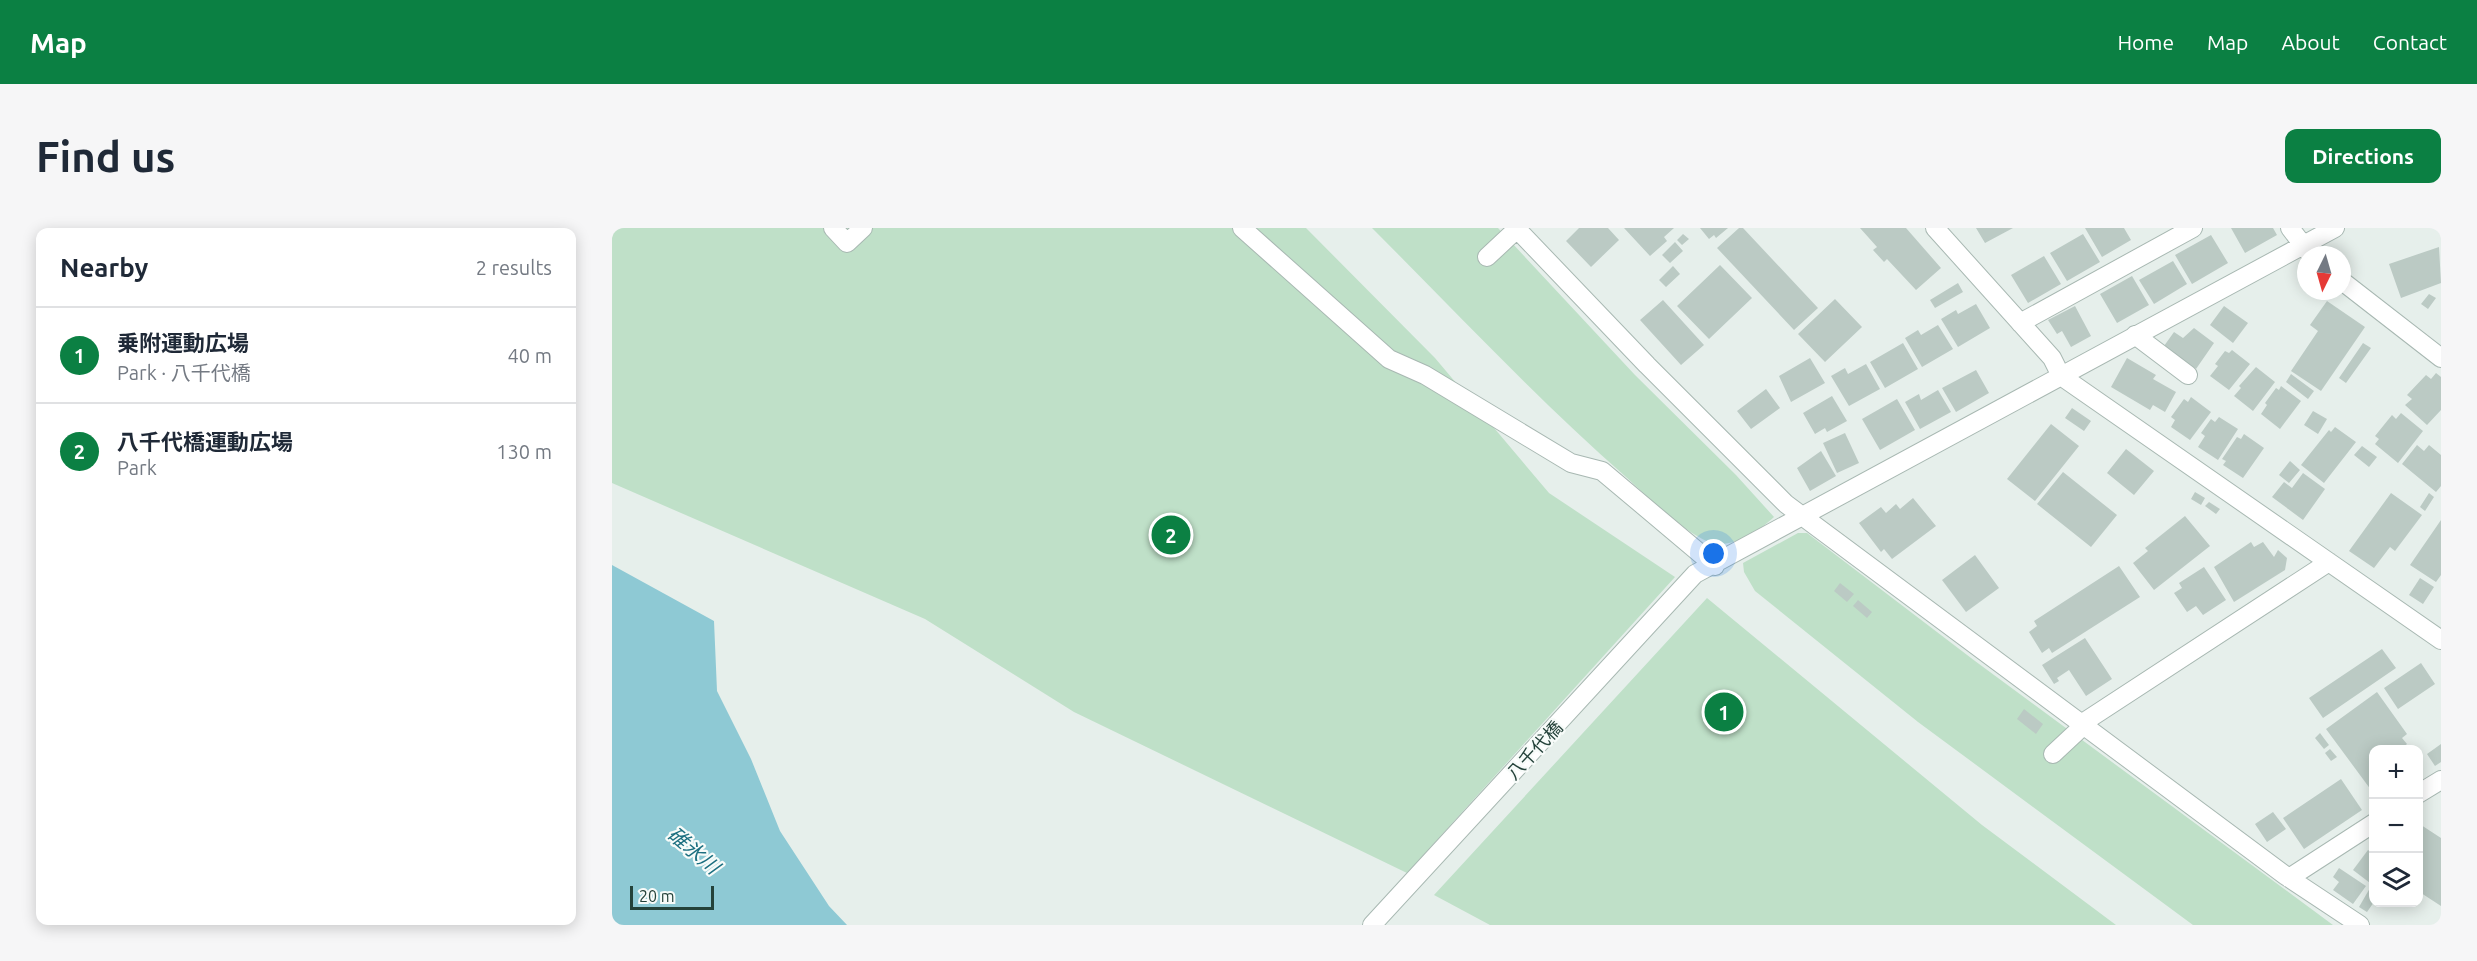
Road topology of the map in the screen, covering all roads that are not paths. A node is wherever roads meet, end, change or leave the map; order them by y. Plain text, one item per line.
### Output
1 (833, 228) edge
2 (864, 228) edge
3 (1242, 228) edge
4 (1935, 228) edge
5 (2193, 228) edge
6 (2290, 228) edge
7 (2335, 228) edge
8 (1517, 229) edge
9 (2303, 246) edge
10 (2313, 246) edge
11 (2297, 256) edge
12 (1487, 257) dead end
13 (2351, 288) edge
14 (2020, 323) junction
15 (2135, 335) junction
16 (2441, 358) edge
17 (2188, 375) dead end
18 (2061, 376) junction
19 (1806, 516) junction
20 (2329, 562) junction
21 (1715, 566) junction
22 (2441, 640) edge
23 (2082, 725) junction
24 (2053, 754) dead end
25 (2441, 780) edge
26 (2423, 791) edge
27 (2369, 827) edge
28 (2289, 878) junction
29 (1372, 925) edge
30 (2360, 925) edge

1 - 2 street
3 - 21 street
4 - 14 street
5 - 14 street
6 - 9 street
7 - 10 street
8 - 12 street
8 - 19 street
11 - 15 street
13 - 16 street
14 - 18 street
15 - 17 street
15 - 18 street
18 - 19 street
18 - 20 street
19 - 21 street
19 - 23 street
20 - 22 street
20 - 23 street
21 - 29 street, 八千代橋
23 - 24 street
23 - 28 street
25 - 26 street
27 - 28 street
28 - 30 street

